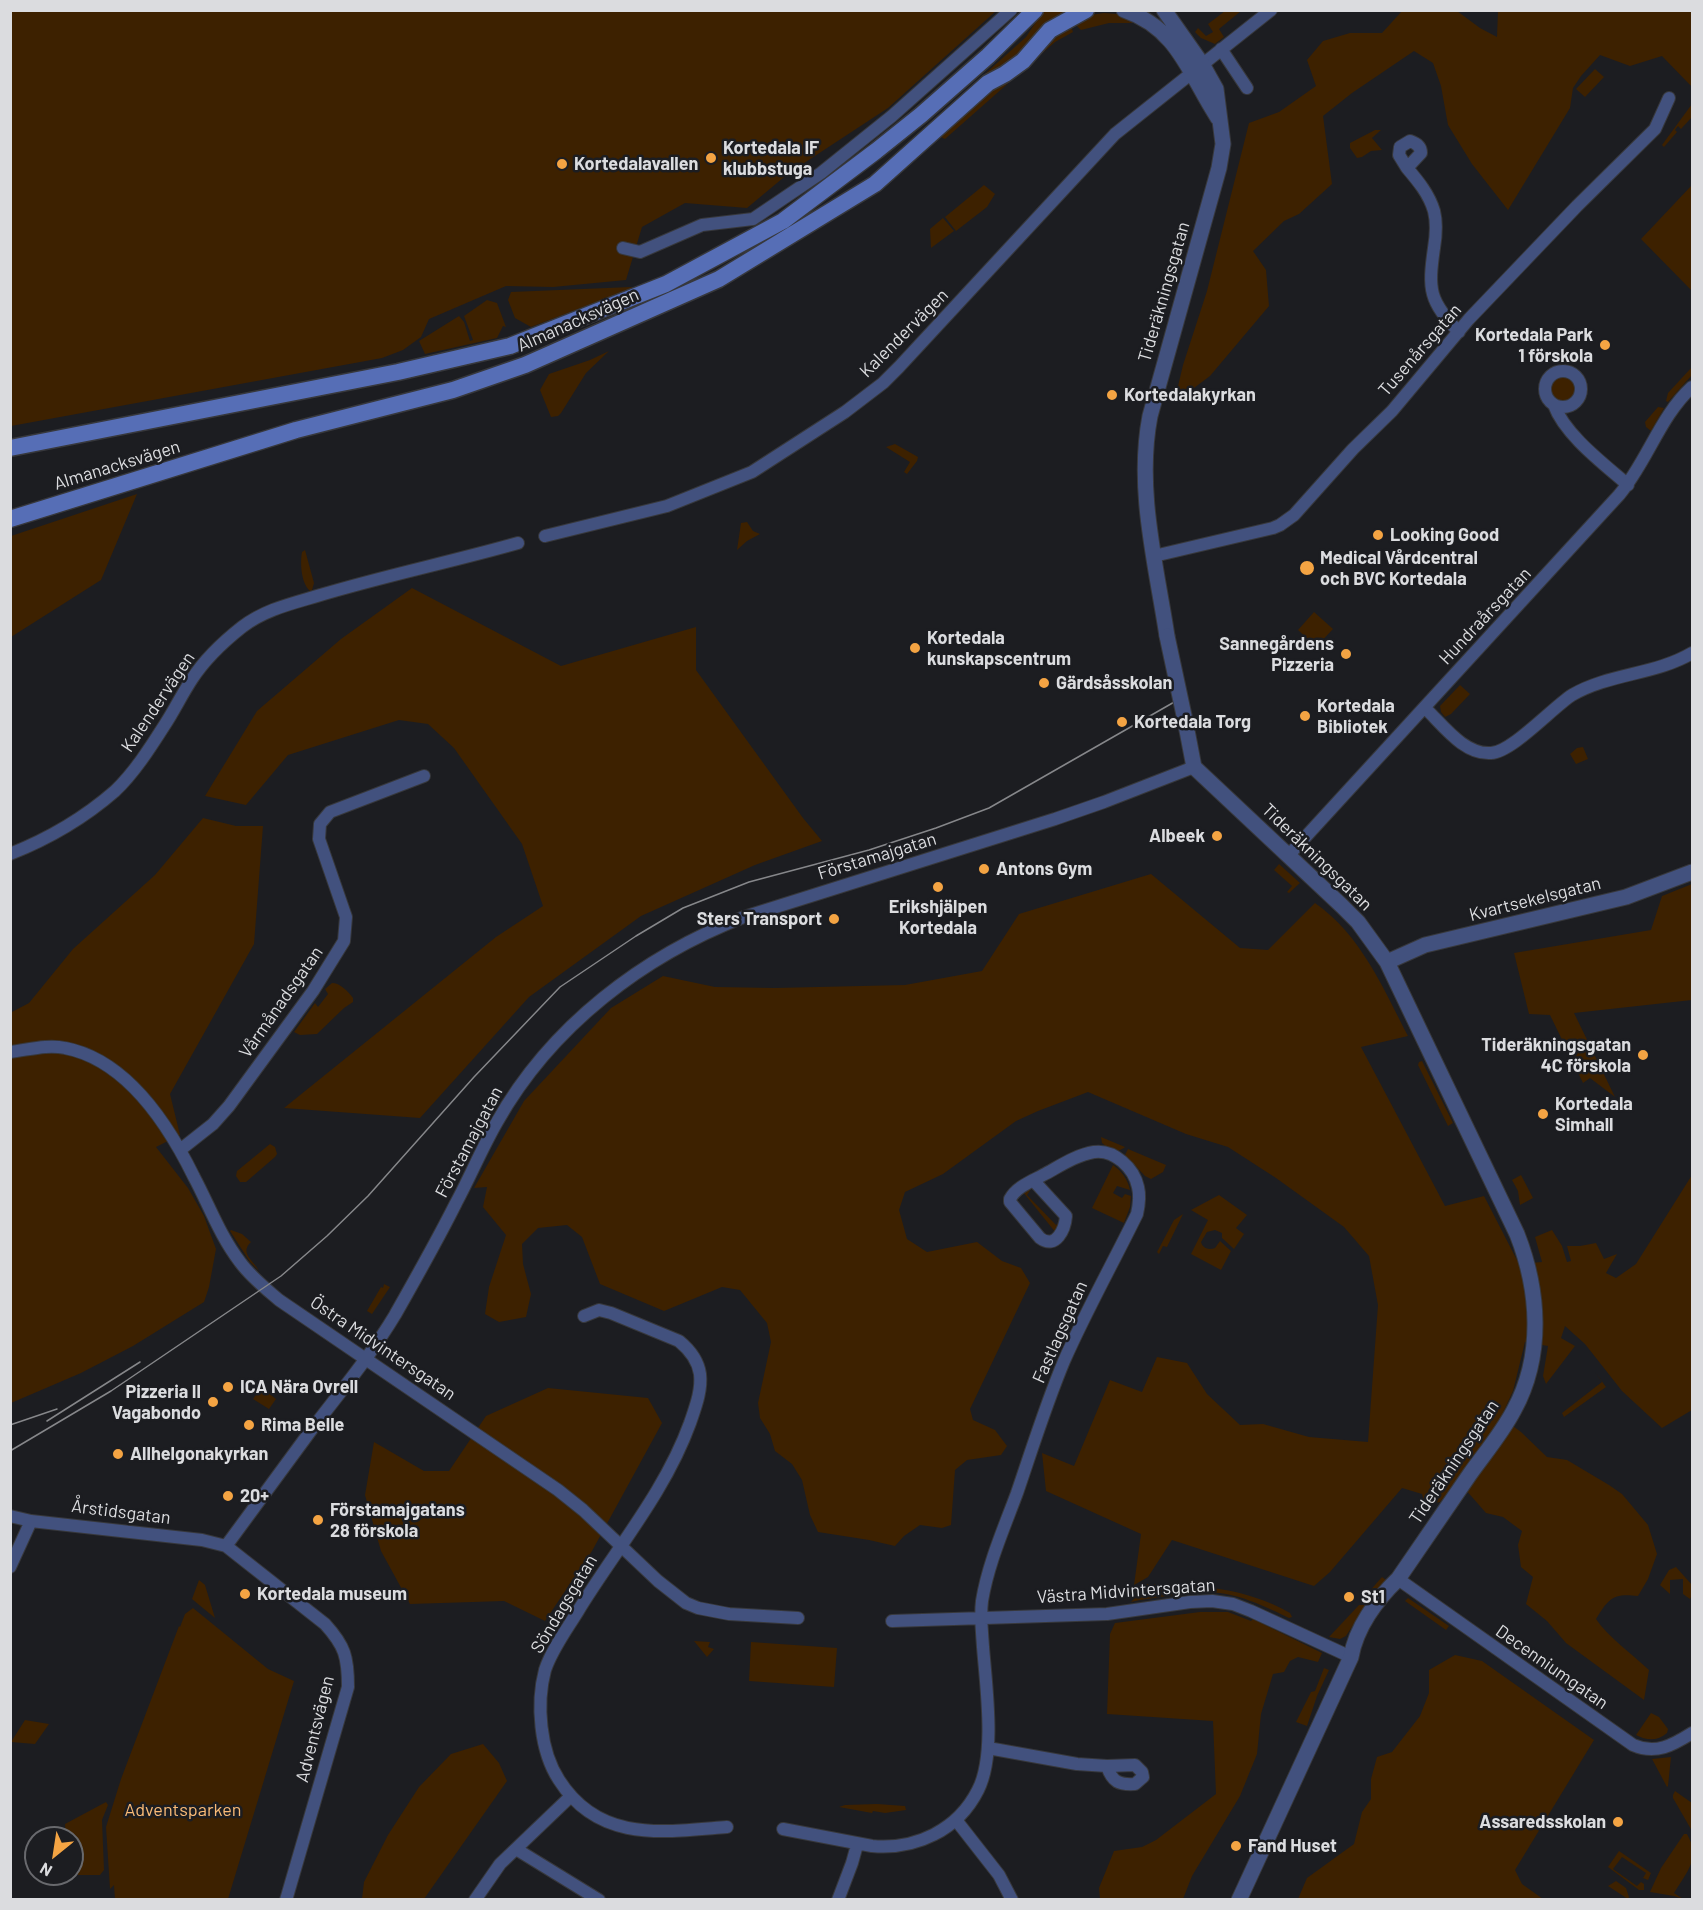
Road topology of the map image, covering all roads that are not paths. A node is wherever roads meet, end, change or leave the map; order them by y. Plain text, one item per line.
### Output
1 (1011, 10) edge
2 (1035, 10) edge
3 (1086, 10) edge
4 (1124, 10) edge
5 (1164, 10) edge
6 (1271, 10) edge
7 (1221, 49) junction
8 (1198, 68) junction
9 (1247, 88) dead end
10 (1669, 98) dead end
11 (1407, 168) dead end
12 (623, 248) dead end
13 (1459, 332) junction
14 (1692, 387) edge
15 (1554, 405) dead end
16 (10, 448) edge
17 (1628, 485) junction
18 (10, 519) edge
19 (545, 536) dead end
20 (518, 543) dead end
21 (1154, 556) junction
22 (1692, 653) edge
23 (1425, 708) junction
24 (1194, 768) junction
25 (424, 776) dead end
26 (10, 854) edge
27 (1288, 856) junction
28 (1692, 872) edge
29 (1386, 962) junction
30 (10, 1052) edge
31 (180, 1150) junction
32 (1033, 1180) junction
33 (584, 1316) dead end
34 (365, 1359) junction
35 (10, 1516) edge
36 (31, 1521) junction
37 (226, 1546) junction
38 (621, 1546) junction
39 (10, 1567) edge
40 (1398, 1579) junction
41 (798, 1618) dead end
42 (981, 1618) junction
43 (892, 1621) dead end
44 (1351, 1657) junction
45 (1692, 1733) edge
46 (988, 1748) junction
47 (1107, 1766) dead end
48 (570, 1797) junction
49 (956, 1820) junction
50 (727, 1827) dead end
51 (783, 1829) dead end
52 (857, 1845) junction
53 (516, 1849) junction
54 (286, 1899) edge
55 (475, 1899) edge
56 (599, 1899) edge
57 (838, 1899) edge
58 (1012, 1899) edge
59 (1239, 1899) edge

1 - 12 street
2 - 16 main road, Almanacksvägen
3 - 18 main road, Almanacksvägen
4 - 8 street, Tideräkningsgatan
5 - 8 street, Tideräkningsgatan
6 - 7 street, Kalendervägen
7 - 8 street, Kalendervägen
7 - 9 street
8 - 19 street, Kalendervägen
8 - 21 street, Tideräkningsgatan
10 - 13 street, Tusenårsgatan
11 - 13 street
13 - 21 street, Tusenårsgatan
14 - 17 street, Hundraårsgatan
15 - 17 street
17 - 23 street, Hundraårsgatan
20 - 26 street, Kalendervägen
21 - 24 street, Tideräkningsgatan, bridge
22 - 23 street
23 - 27 street, Hundraårsgatan
24 - 27 street, Tideräkningsgatan
24 - 34 street, Förstamajgatan
25 - 31 street, Vårmånadsgatan
27 - 29 street, Tideräkningsgatan
28 - 29 street, Kvartsekelsgatan
29 - 40 street, Tideräkningsgatan
30 - 31 street, Östra Midvintersgatan
31 - 34 street, Östra Midvintersgatan
32 - 32 street, Fastlagsgatan
32 - 42 street, Fastlagsgatan
33 - 38 street, Söndagsgatan
34 - 37 street, Förstamajgatan
34 - 38 street, Östra Midvintersgatan
35 - 36 street, Årstidsgatan
36 - 37 street, Årstidsgatan
36 - 39 street
37 - 54 street, Adventsvägen
38 - 41 street, Östra Midvintersgatan
38 - 48 street, Söndagsgatan
40 - 44 street, Tideräkningsgatan
40 - 45 street, Decenniumgatan
42 - 43 street, Västra Midvintersgatan
42 - 44 street, Västra Midvintersgatan
42 - 46 street
44 - 59 street, Tideräkningsgatan
46 - 47 street
46 - 49 street
48 - 50 street, Söndagsgatan
48 - 53 street
49 - 52 street
49 - 58 street
51 - 52 street
52 - 57 street
53 - 55 street
53 - 56 street

